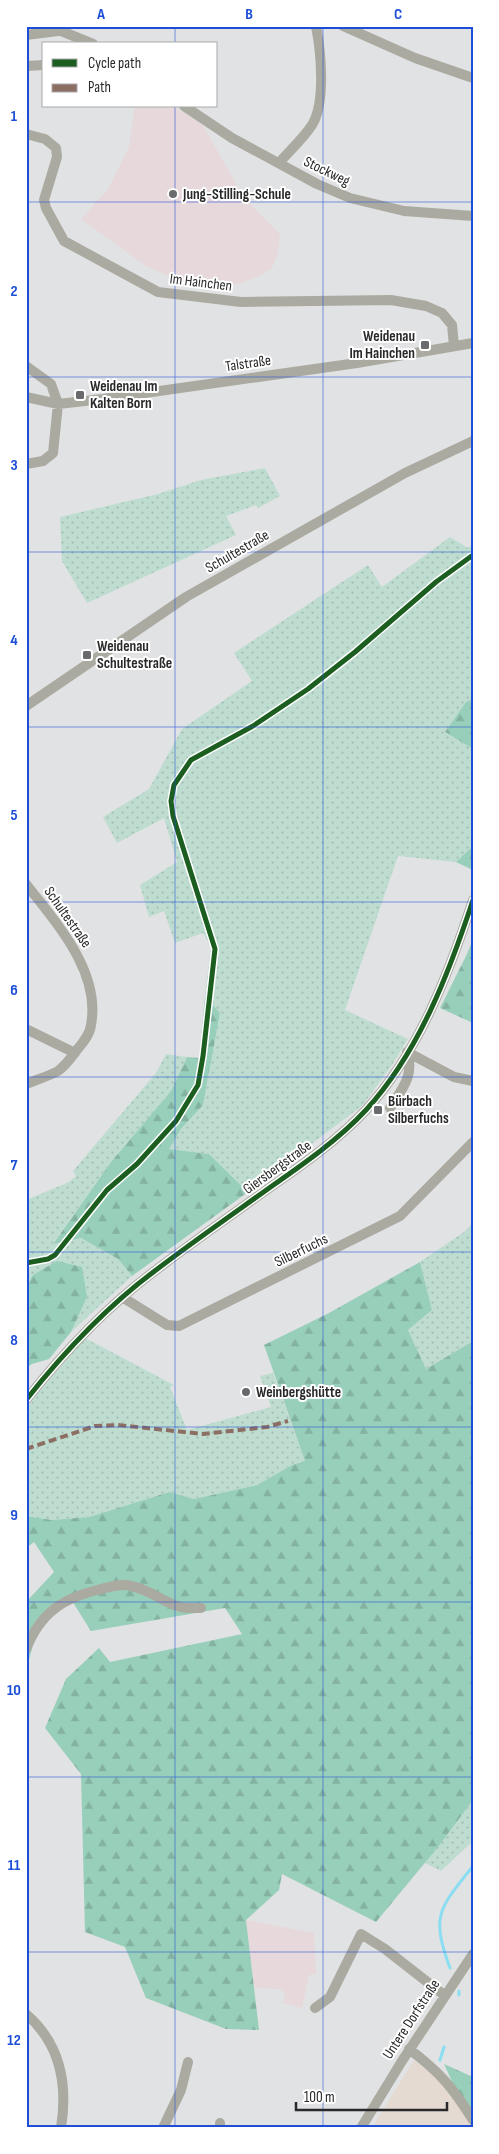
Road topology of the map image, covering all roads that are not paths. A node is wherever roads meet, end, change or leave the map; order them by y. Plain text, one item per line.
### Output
1 (49, 26) edge
2 (316, 26) edge
3 (343, 26) edge
4 (59, 31) junction
5 (26, 35) edge
6 (88, 42) edge
7 (42, 65) edge
8 (26, 66) edge
9 (473, 78) edge
10 (187, 108) edge
11 (26, 134) edge
12 (279, 163) junction
13 (473, 216) edge
14 (473, 343) edge
15 (454, 346) junction
16 (26, 366) edge
17 (26, 397) edge
18 (58, 404) junction
19 (473, 441) edge
20 (26, 464) edge
21 (26, 706) edge
22 (26, 884) edge
23 (473, 900) edge
24 (26, 1029) edge
25 (408, 1052) junction
26 (75, 1053) junction
27 (473, 1081) edge
28 (26, 1084) edge
29 (390, 1108) dead end
30 (473, 1142) edge
31 (122, 1297) junction
32 (26, 1400) edge
33 (200, 1608) dead end
34 (26, 1649) edge
35 (473, 1954) edge
36 (444, 1996) junction
37 (315, 2008) dead end
38 (26, 2014) edge
39 (409, 2049) junction
40 (188, 2062) dead end
41 (473, 2120) edge
42 (61, 2128) edge
43 (163, 2128) edge
44 (361, 2128) edge

1 - 4 street
2 - 12 street
3 - 9 street
4 - 5 street
4 - 6 street
7 - 8 street
10 - 12 street, Stockweg
11 - 15 street, Im Hainchen
12 - 13 street, Stockweg
14 - 15 street, Talstraße
15 - 18 street, Talstraße
16 - 18 street
17 - 18 street, Talstraße
18 - 20 street
19 - 21 street, Schultestraße
22 - 26 street, Schultestraße
23 - 25 street, Giersbergstraße
24 - 26 street
25 - 27 street
25 - 29 street, Giersbergstraße
25 - 31 street, Giersbergstraße
26 - 28 street, Schultestraße
30 - 31 street, Silberfuchs
31 - 32 street, Giersbergstraße
33 - 34 street
35 - 36 street, Untere Dorfstraße
36 - 37 street
36 - 39 street, Untere Dorfstraße
38 - 42 street
39 - 41 street
39 - 44 street, Untere Dorfstraße
40 - 43 street

